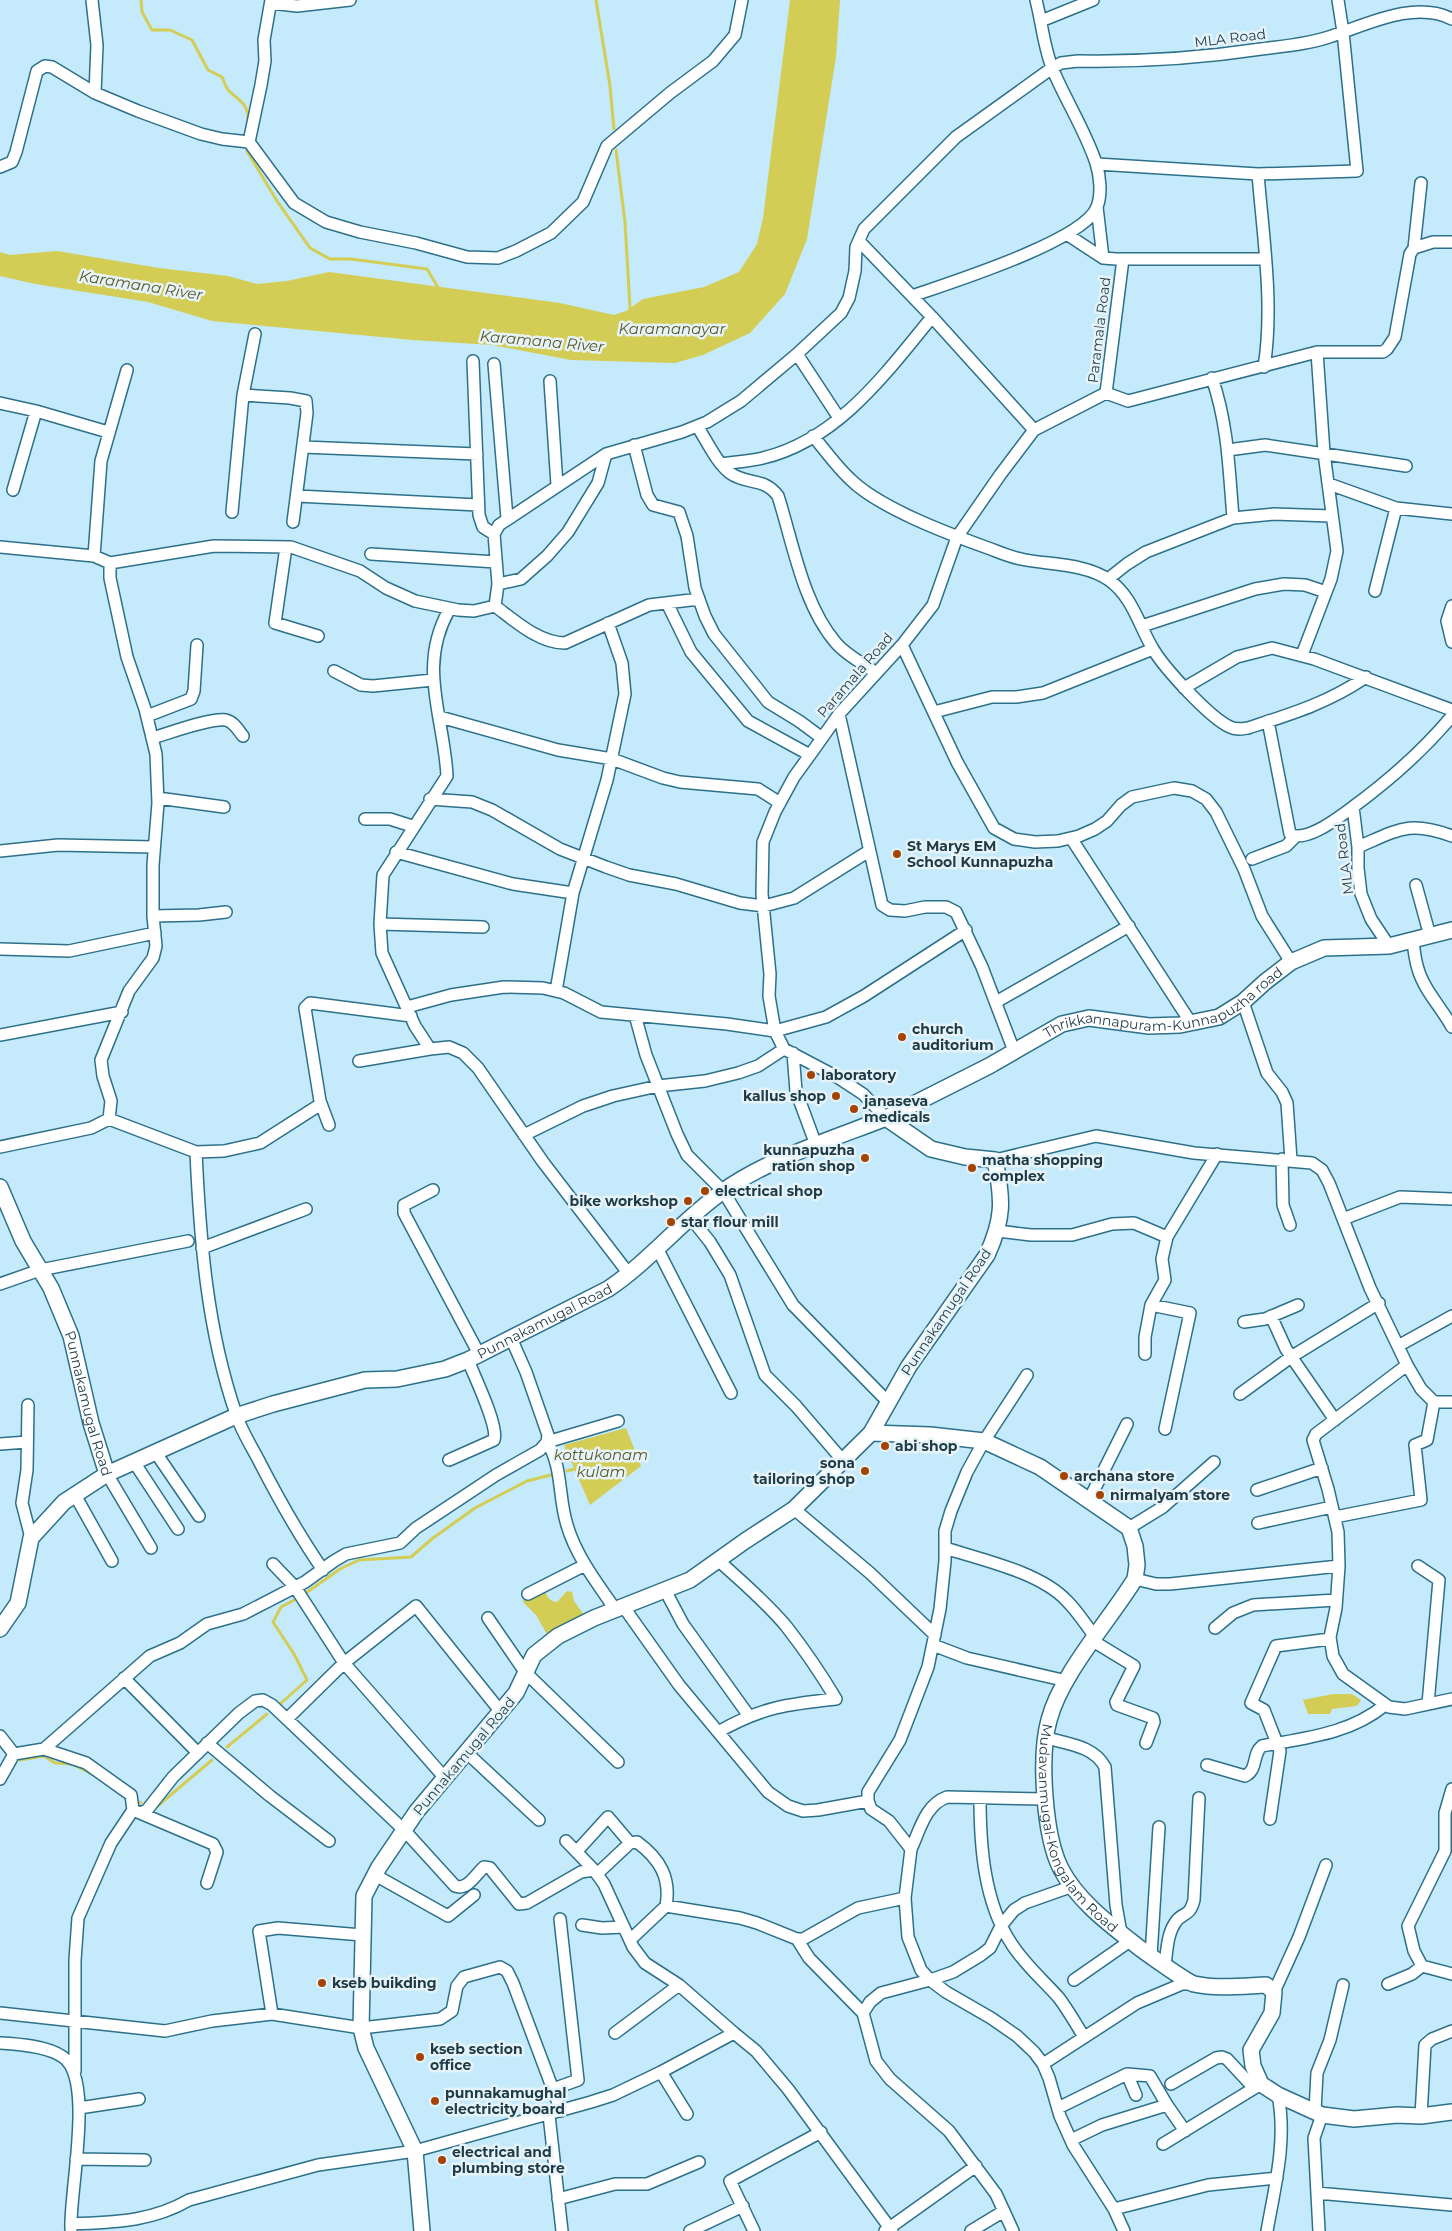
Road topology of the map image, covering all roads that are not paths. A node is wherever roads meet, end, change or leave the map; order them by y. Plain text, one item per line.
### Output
1 (92, 0) edge
2 (350, 0) edge
3 (742, 0) edge
4 (1036, 0) edge
5 (1093, 0) edge
6 (1338, 0) edge
7 (271, 2) edge
8 (1452, 19) edge
9 (1041, 21) junction
10 (1343, 32) junction
11 (1052, 68) junction
12 (96, 93) junction
13 (249, 142) junction
14 (1097, 164) junction
15 (0, 167) edge
16 (1258, 174) junction
17 (1421, 183) dead end
18 (1097, 208) junction
19 (1068, 235) junction
20 (859, 241) junction
21 (1452, 242) edge
22 (1414, 248) junction
23 (1103, 258) junction
24 (1123, 259) junction
25 (1264, 259) junction
26 (912, 296) junction
27 (932, 317) junction
28 (255, 334) dead end
29 (1317, 352) junction
30 (797, 354) junction
31 (473, 361) dead end
32 (494, 364) dead end
33 (1264, 367) junction
34 (127, 370) dead end
35 (1212, 378) junction
36 (550, 381) dead end
37 (1106, 393) junction
38 (244, 395) junction
39 (0, 403) edge
40 (36, 411) junction
41 (840, 418) junction
42 (697, 426) junction
43 (1034, 430) junction
44 (108, 432) junction
45 (813, 436) junction
46 (634, 445) junction
47 (303, 447) junction
48 (1228, 450) junction
49 (1324, 453) junction
50 (476, 454) junction
51 (606, 454) junction
52 (721, 464) junction
53 (1406, 466) dead end
54 (1329, 484) junction
55 (557, 485) junction
56 (14, 490) dead end
57 (297, 496) junction
58 (478, 505) junction
59 (1396, 508) junction
60 (232, 512) dead end
61 (1452, 514) edge
62 (1331, 516) junction
63 (506, 518) junction
64 (1233, 518) junction
65 (293, 522) dead end
66 (494, 534) junction
67 (957, 537) junction
68 (0, 547) edge
69 (286, 547) junction
70 (371, 554) dead end
71 (94, 556) junction
72 (496, 562) junction
73 (110, 563) junction
74 (1108, 579) junction
75 (498, 584) junction
76 (1375, 591) dead end
77 (1326, 592) junction
78 (699, 599) junction
79 (667, 603) junction
80 (495, 606) junction
81 (1452, 606) edge
82 (449, 610) junction
83 (608, 623) junction
84 (1142, 626) junction
85 (318, 636) dead end
86 (1452, 642) edge
87 (197, 645) dead end
88 (902, 645) junction
89 (1153, 649) junction
90 (1302, 655) junction
91 (334, 671) dead end
92 (876, 673) junction
93 (1366, 677) junction
94 (433, 680) junction
95 (1184, 688) junction
96 (1452, 710) edge
97 (934, 712) junction
98 (839, 714) junction
99 (147, 716) junction
100 (1452, 716) edge
101 (440, 717) junction
102 (1268, 721) junction
103 (242, 736) dead end
104 (152, 738) junction
105 (822, 738) junction
106 (810, 756) junction
107 (612, 759) junction
108 (158, 798) junction
109 (430, 799) junction
110 (780, 803) junction
111 (224, 807) dead end
112 (1353, 807) junction
113 (365, 819) dead end
114 (412, 826) junction
115 (1295, 836) junction
116 (1452, 836) edge
117 (1071, 838) junction
118 (154, 847) junction
119 (1358, 847) junction
120 (0, 851) edge
121 (869, 851) junction
122 (396, 852) junction
123 (584, 858) junction
124 (1252, 859) dead end
125 (1416, 885) dead end
126 (573, 893) junction
127 (764, 906) junction
128 (226, 912) dead end
129 (153, 916) junction
130 (380, 924) junction
131 (1129, 926) junction
132 (483, 927) dead end
133 (966, 930) junction
134 (1452, 930) edge
135 (155, 933) junction
136 (1430, 936) junction
137 (1413, 941) junction
138 (1389, 946) junction
139 (0, 949) edge
140 (1291, 962) junction
141 (556, 991) junction
142 (996, 1002) junction
143 (1243, 1002) junction
144 (122, 1012) junction
145 (409, 1012) junction
146 (635, 1015) junction
147 (1191, 1023) junction
148 (1452, 1027) edge
149 (775, 1032) junction
150 (0, 1035) edge
151 (430, 1049) junction
152 (788, 1051) junction
153 (1014, 1051) junction
154 (359, 1061) dead end
155 (658, 1086) junction
156 (321, 1104) junction
157 (886, 1118) junction
158 (109, 1119) junction
159 (329, 1125) dead end
160 (524, 1135) junction
161 (816, 1145) junction
162 (0, 1147) edge
163 (196, 1152) junction
164 (1217, 1154) junction
165 (1286, 1159) junction
166 (995, 1160) junction
167 (0, 1187) edge
168 (433, 1190) dead end
169 (723, 1191) junction
170 (1452, 1199) edge
171 (306, 1209) dead end
172 (690, 1217) junction
173 (1343, 1219) junction
174 (1290, 1224) dead end
175 (998, 1231) junction
176 (1167, 1237) junction
177 (188, 1241) dead end
178 (202, 1248) junction
179 (657, 1248) junction
180 (40, 1270) junction
181 (629, 1274) junction
182 (0, 1284) edge
183 (1379, 1303) junction
184 (1152, 1305) junction
185 (1298, 1305) dead end
186 (1271, 1316) junction
187 (1452, 1316) edge
188 (1244, 1322) dead end
189 (511, 1338) junction
190 (1398, 1346) junction
191 (1145, 1354) dead end
192 (473, 1357) junction
193 (1291, 1357) junction
194 (1407, 1365) junction
195 (1027, 1375) dead end
196 (731, 1394) dead end
197 (1240, 1394) dead end
198 (888, 1402) junction
199 (1434, 1402) junction
200 (1452, 1402) edge
201 (28, 1405) dead end
202 (236, 1416) junction
203 (1335, 1420) junction
204 (618, 1421) dead end
205 (1127, 1424) dead end
206 (1165, 1429) dead end
207 (871, 1434) junction
208 (984, 1441) junction
209 (27, 1442) junction
210 (547, 1442) junction
211 (0, 1444) edge
212 (156, 1453) junction
213 (448, 1460) dead end
214 (134, 1462) junction
215 (844, 1462) junction
216 (1214, 1462) dead end
217 (1322, 1468) junction
218 (106, 1474) junction
219 (1257, 1490) dead end
220 (75, 1495) junction
221 (1089, 1500) junction
222 (794, 1509) junction
223 (1333, 1512) junction
224 (199, 1516) dead end
225 (1258, 1523) dead end
226 (1129, 1528) junction
227 (178, 1529) dead end
228 (32, 1538) junction
229 (151, 1548) dead end
230 (945, 1548) junction
231 (719, 1561) junction
232 (112, 1562) dead end
233 (273, 1564) dead end
234 (586, 1565) junction
235 (1339, 1566) junction
236 (1418, 1566) dead end
237 (323, 1570) junction
238 (1134, 1579) junction
239 (295, 1587) junction
240 (664, 1590) junction
241 (528, 1594) dead end
242 (1336, 1600) junction
243 (619, 1608) junction
244 (488, 1618) dead end
245 (1216, 1628) dead end
246 (0, 1630) edge
247 (1094, 1639) junction
248 (1330, 1639) junction
249 (934, 1640) junction
250 (344, 1663) junction
251 (525, 1672) junction
252 (124, 1678) junction
253 (1067, 1682) junction
254 (1452, 1699) edge
255 (1428, 1704) junction
256 (1385, 1705) junction
257 (501, 1712) junction
258 (749, 1716) junction
259 (287, 1719) junction
260 (718, 1732) junction
261 (0, 1736) edge
262 (1047, 1738) junction
263 (207, 1743) junction
264 (1146, 1743) dead end
265 (1277, 1743) junction
266 (44, 1749) junction
267 (466, 1752) junction
268 (198, 1753) junction
269 (14, 1754) junction
270 (618, 1762) dead end
271 (1206, 1764) dead end
272 (444, 1777) junction
273 (0, 1779) edge
274 (1452, 1788) edge
275 (980, 1798) junction
276 (1199, 1798) dead end
277 (1044, 1799) junction
278 (868, 1801) junction
279 (137, 1812) junction
280 (1270, 1819) dead end
281 (539, 1820) dead end
282 (1160, 1827) dead end
283 (404, 1831) junction
284 (566, 1841) dead end
285 (329, 1842) dead end
286 (630, 1843) junction
287 (911, 1849) junction
288 (577, 1851) junction
289 (1326, 1865) dead end
290 (596, 1872) junction
291 (375, 1875) junction
292 (207, 1883) dead end
293 (1073, 1886) junction
294 (474, 1895) dead end
295 (905, 1898) junction
296 (666, 1906) junction
297 (560, 1919) dead end
298 (582, 1925) dead end
299 (1001, 1926) junction
300 (624, 1927) junction
301 (362, 1935) junction
302 (1126, 1937) junction
303 (797, 1939) junction
304 (630, 1940) junction
305 (1151, 1956) junction
306 (1165, 1965) junction
307 (1422, 1966) junction
308 (1452, 1974) edge
309 (930, 1980) junction
310 (1074, 1980) dead end
311 (1192, 1984) junction
312 (1388, 1984) dead end
313 (679, 1985) junction
314 (1343, 1985) dead end
315 (1274, 1992) junction
316 (0, 2013) edge
317 (863, 2013) junction
318 (272, 2014) junction
319 (75, 2021) junction
320 (361, 2028) junction
321 (1452, 2031) edge
322 (615, 2033) dead end
323 (734, 2033) junction
324 (1084, 2037) junction
325 (0, 2043) edge
326 (1043, 2064) junction
327 (75, 2071) junction
328 (661, 2072) junction
329 (1127, 2074) junction
330 (1171, 2084) dead end
331 (1257, 2086) junction
332 (553, 2089) junction
333 (1136, 2095) dead end
334 (1278, 2095) junction
335 (139, 2099) dead end
336 (1166, 2105) junction
337 (79, 2108) junction
338 (1058, 2108) junction
339 (561, 2111) junction
340 (1452, 2112) edge
341 (1319, 2113) junction
342 (688, 2114) dead end
343 (549, 2115) junction
344 (1421, 2116) junction
345 (1185, 2130) junction
346 (821, 2132) junction
347 (1071, 2140) junction
348 (1163, 2144) dead end
349 (415, 2151) junction
350 (76, 2159) junction
351 (145, 2160) dead end
352 (699, 2162) dead end
353 (976, 2166) junction
354 (1277, 2178) junction
355 (1317, 2193) junction
356 (558, 2199) junction
357 (1452, 2205) edge
358 (743, 2206) junction
359 (1114, 2209) junction
360 (1004, 2211) junction
361 (71, 2227) edge
362 (889, 2230) edge
363 (422, 2231) edge
364 (562, 2231) edge
365 (690, 2231) edge
366 (754, 2231) edge
367 (971, 2231) edge
368 (1013, 2231) edge
369 (1124, 2231) edge
370 (1267, 2231) edge
371 (1318, 2231) edge

1 - 12 street
2 - 7 street
3 - 13 street
4 - 9 street
5 - 9 street
6 - 10 street
7 - 13 street
8 - 10 street, MLA Road
9 - 11 street
10 - 11 street, MLA Road
10 - 16 street
11 - 14 street
11 - 20 street, MLA Road
12 - 13 street
12 - 15 street
14 - 16 street
14 - 18 street
16 - 25 street
17 - 22 street
18 - 19 street
18 - 23 street
19 - 23 street
19 - 26 street
20 - 26 street
20 - 30 street
21 - 22 street
22 - 29 street
23 - 24 street
24 - 25 street
24 - 37 street, Paramala Road
25 - 33 street
26 - 27 street
27 - 41 street
27 - 43 street
28 - 38 street
29 - 33 street
29 - 49 street
30 - 41 street
30 - 42 street
31 - 50 street
32 - 63 street
33 - 35 street
34 - 44 street
35 - 37 street
35 - 48 street
36 - 55 street
37 - 43 street, Paramala Road
38 - 47 street
38 - 60 street
39 - 40 street
40 - 44 street
40 - 56 street
41 - 45 street
42 - 46 street
42 - 52 street
43 - 67 street, Paramala Road
44 - 71 street
45 - 52 street
45 - 67 street
46 - 51 street
46 - 78 street
47 - 50 street
47 - 57 street
48 - 49 street
48 - 64 street
49 - 53 street
49 - 54 street
50 - 58 street
51 - 55 street
51 - 75 street
52 - 92 street
54 - 59 street
54 - 62 street
55 - 63 street
57 - 58 street
57 - 65 street
58 - 66 street
59 - 61 street
59 - 76 street
62 - 64 street
62 - 77 street
63 - 66 street
64 - 74 street
66 - 72 street
67 - 74 street
67 - 88 street, Paramala Road
68 - 71 street
69 - 73 street
69 - 82 street
69 - 85 street
70 - 72 street
71 - 73 street
72 - 75 street
73 - 99 street
74 - 84 street
75 - 80 street
77 - 84 street
77 - 90 street
78 - 79 street
78 - 105 street
79 - 83 street
79 - 106 street
80 - 82 street
80 - 83 street
81 - 86 street
82 - 94 street
83 - 107 street
84 - 89 street
87 - 99 street
88 - 92 street, Paramala Road
88 - 97 street
89 - 95 street
89 - 97 street
90 - 93 street
90 - 95 street
91 - 94 street
92 - 98 street, Paramala Road
93 - 96 street
93 - 102 street
94 - 101 street
95 - 102 street
97 - 117 street
98 - 105 street, Paramala Road
98 - 121 street
99 - 104 street
100 - 112 street, MLA Road
101 - 107 street
101 - 109 street
102 - 115 street
103 - 104 street
104 - 108 street
105 - 106 street, Paramala Road
106 - 110 street, Paramala Road
107 - 110 street
107 - 123 street
108 - 111 street
108 - 118 street
109 - 114 street
109 - 123 street
110 - 127 street, Paramala Road
112 - 115 street
112 - 119 street, MLA Road
113 - 114 street
114 - 122 street
115 - 124 street
116 - 119 street
117 - 131 street
117 - 140 street
118 - 120 street
118 - 129 street
119 - 138 street, MLA Road
121 - 127 street
121 - 133 street
122 - 126 street
122 - 130 street
123 - 126 street
123 - 127 street
125 - 136 street
126 - 141 street
127 - 149 street, Paramala Road
128 - 129 street
129 - 135 street
130 - 132 street
130 - 145 street
131 - 142 street
131 - 147 street
133 - 142 street
133 - 149 street
134 - 136 street, Thrikkannapuram-Kunnapuzha road
135 - 139 street
135 - 144 street
136 - 137 street, Thrikkannapuram-Kunnapuzha road
137 - 138 street, Thrikkannapuram-Kunnapuzha road
137 - 148 street
138 - 140 street, Thrikkannapuram-Kunnapuzha road
140 - 143 street, Thrikkannapuram-Kunnapuzha road
141 - 145 street
141 - 146 street
142 - 153 street
143 - 147 street, Thrikkannapuram-Kunnapuzha road
143 - 165 street
144 - 150 street
144 - 158 street
145 - 151 street
145 - 156 street
146 - 149 street
146 - 155 street
147 - 153 street, Thrikkannapuram-Kunnapuzha road
149 - 152 street, Paramala Road
151 - 154 street
151 - 160 street
152 - 155 street
152 - 157 street
152 - 161 street
153 - 157 street, Thrikkannapuram-Kunnapuzha road
155 - 160 street
155 - 169 street
156 - 159 street
156 - 163 street
157 - 161 street, Punnakamugal Road
157 - 166 street
158 - 162 street
158 - 163 street
160 - 181 street
161 - 169 street, Punnakamugal Road
163 - 178 street
164 - 165 street
164 - 166 street
164 - 176 street
165 - 173 street
165 - 174 street
166 - 175 street, Punnakamugal Road
167 - 180 street, Punnakamugal Road
168 - 192 street
169 - 172 street, Punnakamugal Road
169 - 198 street
170 - 173 street
171 - 178 street
172 - 179 street, Punnakamugal Road
172 - 215 street
173 - 183 street
175 - 176 street
175 - 198 street, Punnakamugal Road
176 - 184 street
177 - 180 street
178 - 202 street
179 - 181 street, Punnakamugal Road
179 - 196 street
180 - 182 street
180 - 218 street, Punnakamugal Road
181 - 189 street, Punnakamugal Road
183 - 190 street
183 - 193 street
184 - 191 street
184 - 206 street
185 - 186 street
186 - 188 street
186 - 193 street
187 - 190 street
189 - 192 street, Punnakamugal Road
189 - 210 street
190 - 194 street
192 - 202 street, Punnakamugal Road
192 - 213 street
193 - 197 street
193 - 203 street
194 - 199 street
194 - 203 street
195 - 208 street
198 - 207 street, Punnakamugal Road
199 - 200 street
199 - 223 street
201 - 209 street
202 - 212 street, Punnakamugal Road
202 - 237 street
203 - 217 street
204 - 210 street
205 - 221 street
207 - 208 street
207 - 215 street, Punnakamugal Road
208 - 221 street
208 - 230 street
209 - 211 street
209 - 228 street
210 - 234 street
210 - 237 street
212 - 214 street, Punnakamugal Road
212 - 224 street
214 - 218 street, Punnakamugal Road
214 - 227 street
215 - 222 street, Punnakamugal Road
216 - 226 street
217 - 219 street
217 - 223 street
218 - 220 street
218 - 229 street
220 - 228 street
220 - 232 street
221 - 226 street
222 - 231 street, Punnakamugal Road
222 - 249 street
223 - 225 street
223 - 235 street
226 - 238 street, Mudavanmugal-Kongalam Road
228 - 246 street
230 - 247 street
230 - 249 street
231 - 240 street, Punnakamugal Road
231 - 258 street
233 - 239 street
234 - 241 street
234 - 243 street
235 - 238 street
235 - 242 street
236 - 255 street
237 - 239 street
238 - 247 street, Mudavanmugal-Kongalam Road
239 - 250 street
239 - 252 street
240 - 243 street, Punnakamugal Road
240 - 258 street
242 - 245 street
242 - 248 street
243 - 251 street, Punnakamugal Road
243 - 260 street
244 - 251 street
247 - 253 street, Mudavanmugal-Kongalam Road
247 - 264 street
248 - 256 street
248 - 265 street
249 - 253 street
249 - 278 street
250 - 257 street
250 - 259 street
250 - 272 street
251 - 257 street, Punnakamugal Road
251 - 270 street
252 - 266 street
252 - 268 street
253 - 262 street, Mudavanmugal-Kongalam Road
254 - 255 street
255 - 256 street
256 - 265 street
257 - 267 street, Punnakamugal Road
258 - 260 street
259 - 263 street
259 - 283 street
260 - 278 street
261 - 269 street
262 - 277 street, Mudavanmugal-Kongalam Road
262 - 302 street
263 - 268 street
263 - 285 street
265 - 271 street
265 - 280 street
266 - 269 street
266 - 279 street
267 - 272 street, Punnakamugal Road
267 - 281 street
268 - 279 street
269 - 273 street
272 - 283 street, Punnakamugal Road
274 - 307 street
275 - 277 street
275 - 287 street
275 - 299 street
276 - 306 street
277 - 293 street, Mudavanmugal-Kongalam Road
278 - 287 street
279 - 292 street
279 - 319 street
282 - 305 street
283 - 290 street
283 - 291 street, Punnakamugal Road
284 - 288 street
286 - 288 street
286 - 290 street
286 - 296 street
287 - 295 street
288 - 290 street
289 - 315 street
290 - 300 street
291 - 294 street
291 - 301 street, Punnakamugal Road
293 - 299 street
293 - 302 street, Mudavanmugal-Kongalam Road
295 - 303 street
295 - 309 street
296 - 303 street
296 - 304 street
297 - 332 street
298 - 300 street
299 - 309 street
299 - 324 street
300 - 304 street
301 - 318 street
301 - 320 street, Punnakamugal Road
302 - 305 street, Mudavanmugal-Kongalam Road
302 - 310 street
303 - 317 street
304 - 313 street
305 - 306 street, Mudavanmugal-Kongalam Road
306 - 311 street, Mudavanmugal-Kongalam Road
307 - 308 street
307 - 312 street
309 - 317 street
309 - 326 street
311 - 315 street
311 - 324 street
313 - 322 street
313 - 323 street
314 - 341 street
315 - 331 street
316 - 319 street
317 - 353 street
318 - 319 street
318 - 320 street
319 - 327 street
320 - 332 street
320 - 349 street, Punnakamugal Road
321 - 344 street
323 - 328 street
323 - 346 street
324 - 326 street
325 - 327 street
326 - 338 street
327 - 337 street
328 - 339 street
328 - 342 street
329 - 333 street
329 - 336 street
329 - 338 street
330 - 331 street
331 - 334 street
331 - 345 street
332 - 339 street
334 - 341 street
334 - 354 street
335 - 337 street
336 - 345 street
336 - 347 street
337 - 350 street
338 - 347 street
339 - 343 street
340 - 344 street
341 - 344 street
341 - 355 street
343 - 349 street
343 - 356 street
345 - 348 street
346 - 358 street
346 - 362 street
347 - 359 street
349 - 361 street
349 - 363 street, Punnakamugal Road
350 - 351 street
350 - 361 street
352 - 356 street
353 - 360 street
353 - 362 street
354 - 359 street
354 - 370 street
355 - 357 street
355 - 371 street
356 - 364 street
358 - 365 street
358 - 366 street
359 - 369 street
360 - 367 street
360 - 368 street

